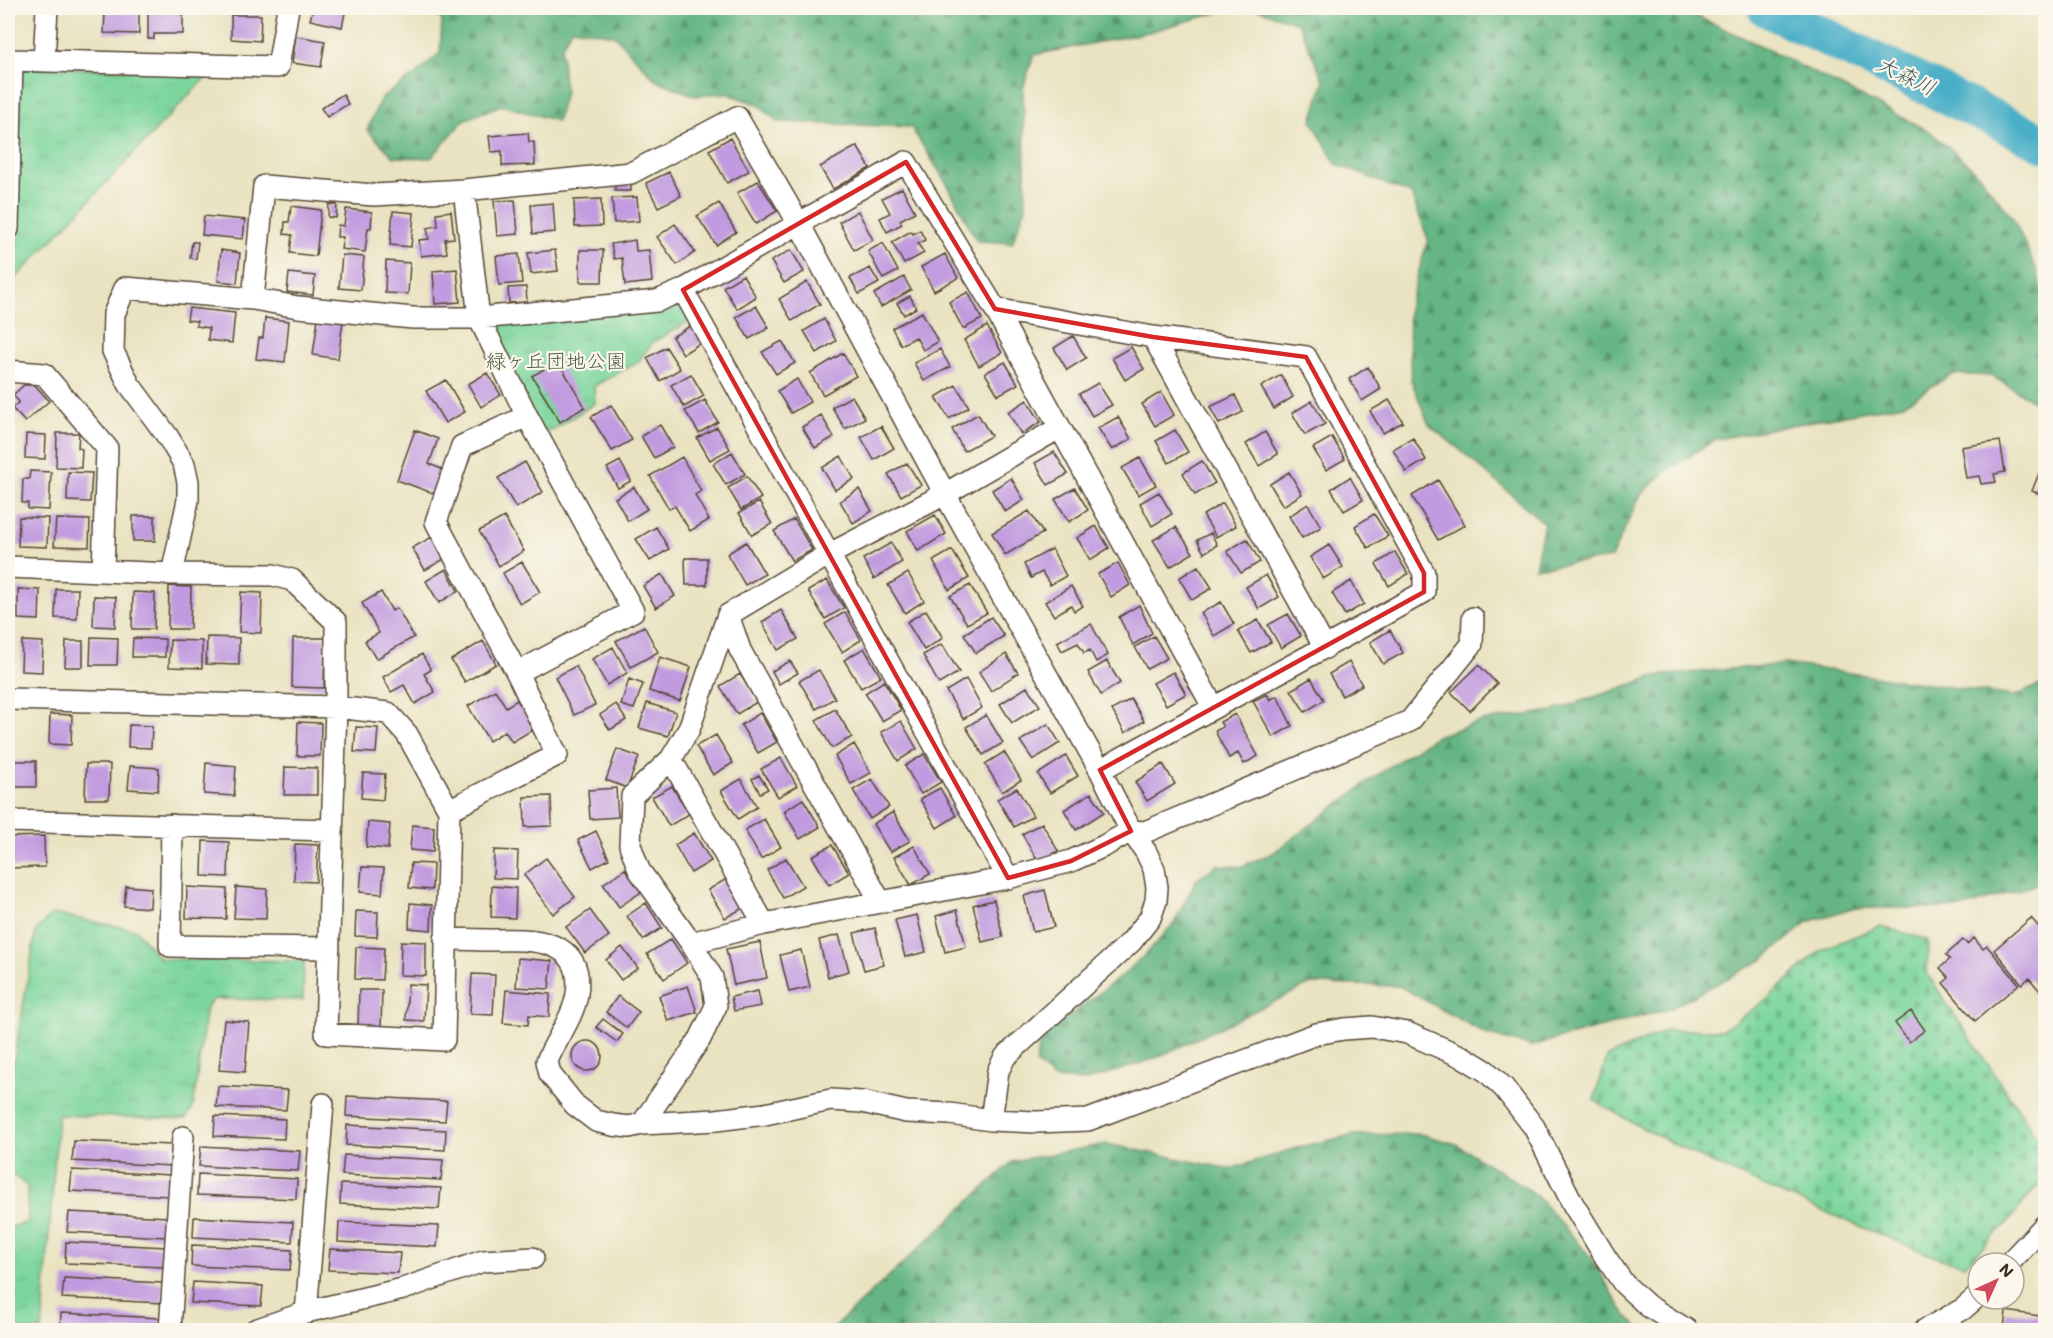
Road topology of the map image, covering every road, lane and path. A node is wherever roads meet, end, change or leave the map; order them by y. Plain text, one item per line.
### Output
1 (47, 8) edge
2 (288, 8) edge
3 (10, 60) edge
4 (44, 61) junction
5 (8, 172) edge
6 (464, 190) junction
7 (798, 222) junction
8 (8, 229) edge
9 (683, 290) junction
10 (253, 299) junction
11 (995, 309) junction
12 (479, 318) junction
13 (1153, 337) junction
14 (8, 371) edge
15 (527, 416) junction
16 (1059, 428) junction
17 (945, 494) junction
18 (828, 555) junction
19 (8, 567) edge
20 (103, 571) junction
21 (172, 574) junction
22 (728, 615) junction
23 (1473, 618) dead end
24 (1325, 648) junction
25 (517, 673) junction
26 (8, 699) edge
27 (336, 707) junction
28 (1213, 707) junction
29 (670, 759) junction
30 (1100, 770) junction
31 (449, 810) junction
32 (8, 821) edge
33 (172, 825) junction
34 (332, 830) junction
35 (1131, 831) junction
36 (1008, 878) junction
37 (880, 901) junction
38 (764, 924) junction
39 (445, 939) junction
40 (691, 943) junction
41 (328, 948) junction
42 (323, 1104) dead end
43 (991, 1120) junction
44 (642, 1124) junction
45 (183, 1137) dead end
46 (2046, 1224) edge
47 (2020, 1251) edge
48 (533, 1258) dead end
49 (1966, 1306) edge
50 (306, 1313) junction
51 (170, 1330) edge
52 (255, 1330) edge
53 (1687, 1330) edge
54 (1925, 1330) edge

1 - 4 street
2 - 4 street
3 - 4 street
3 - 5 street
5 - 8 street
6 - 7 street
6 - 10 street
6 - 12 street
7 - 9 street
7 - 11 street
7 - 17 street
9 - 12 street
9 - 18 street
10 - 12 street
10 - 21 street
11 - 13 street
11 - 16 street
12 - 15 street
13 - 24 street
13 - 24 street
14 - 20 street
15 - 25 street
15 - 25 street
16 - 17 street
16 - 28 street
17 - 18 street
17 - 30 street
18 - 22 street
18 - 36 street
19 - 20 street
20 - 21 street
21 - 27 street
22 - 29 street
22 - 37 street
23 - 35 street
24 - 28 street
25 - 31 street
26 - 27 street
27 - 31 street
27 - 34 street
28 - 30 street
29 - 38 street
29 - 40 street
30 - 35 street
31 - 39 street
32 - 33 street
33 - 34 street
33 - 41 street
34 - 41 street
35 - 36 street
35 - 43 street
36 - 37 street
37 - 38 street
38 - 40 street
39 - 41 street
39 - 44 street
40 - 44 street
42 - 50 street
43 - 44 street
43 - 53 street
45 - 51 street
46 - 47 street
48 - 50 street
49 - 54 street
50 - 52 street

